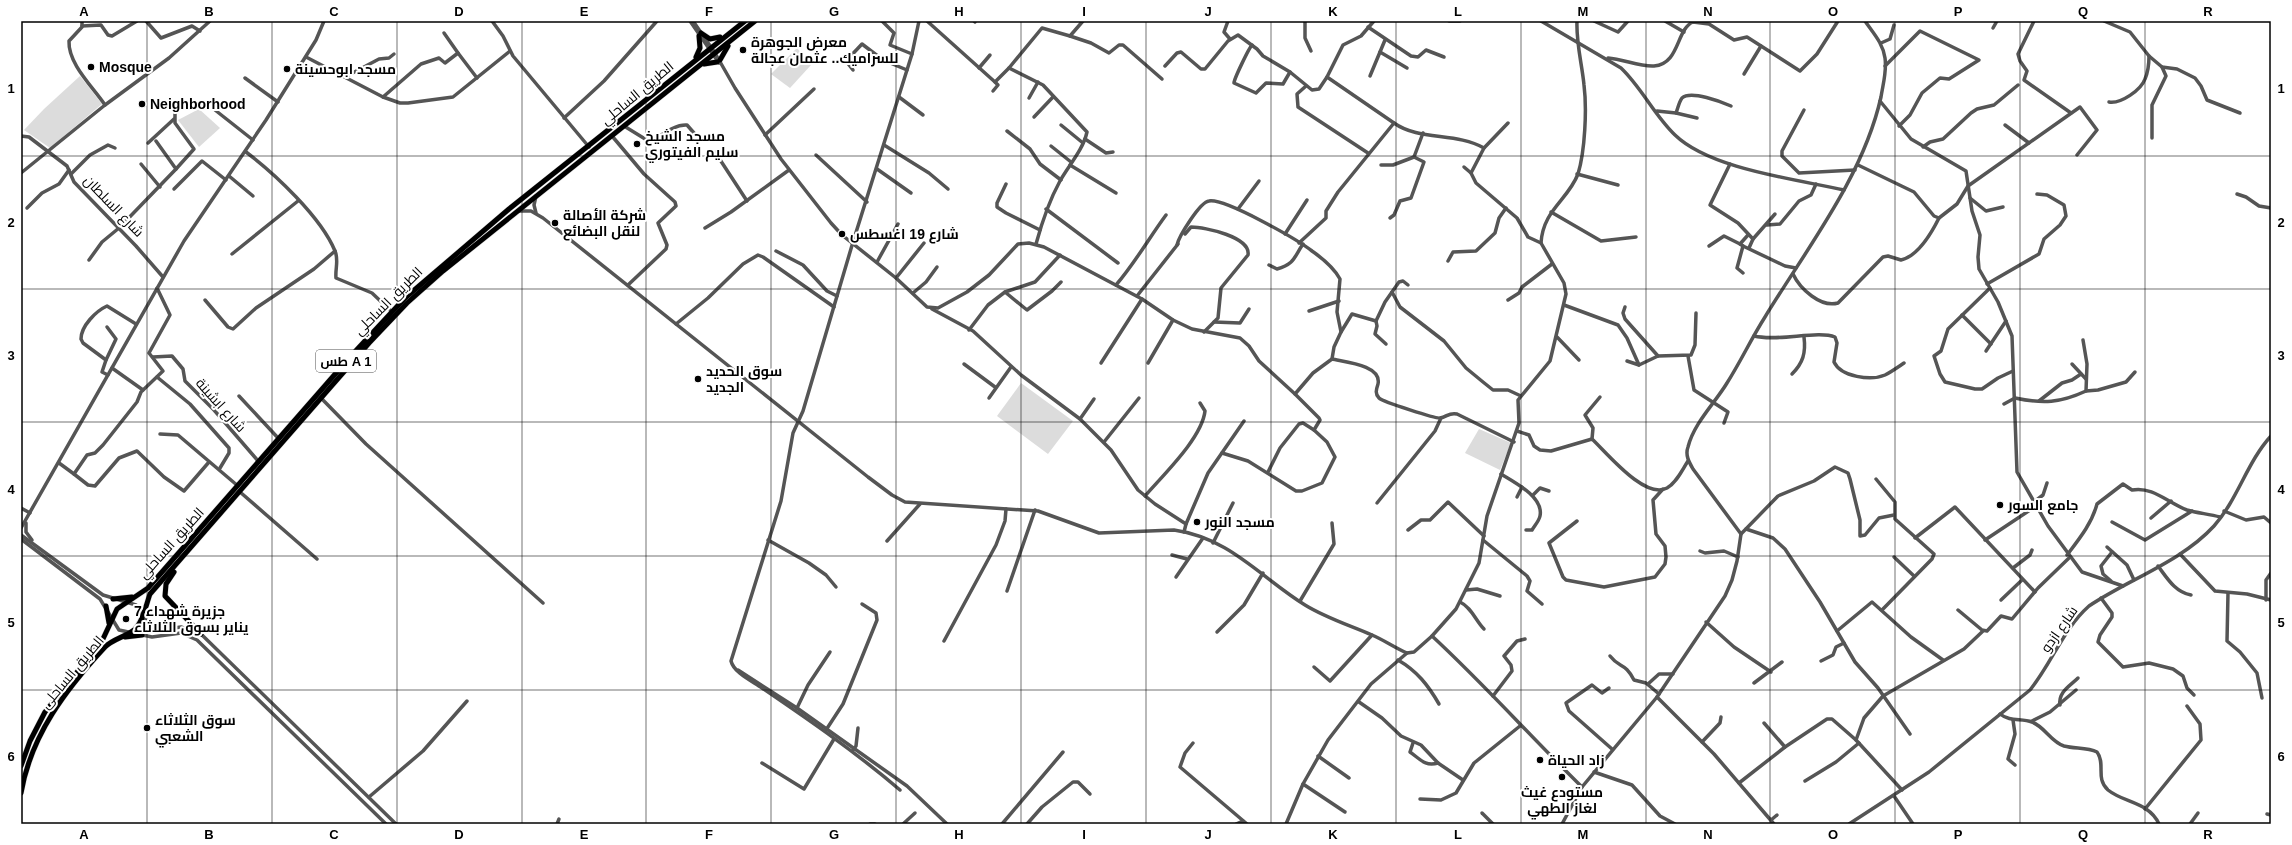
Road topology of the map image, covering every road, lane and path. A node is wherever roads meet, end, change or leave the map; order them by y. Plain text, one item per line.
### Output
1 (82, 21) edge
2 (137, 21) edge
3 (146, 21) edge
4 (210, 21) edge
5 (324, 21) edge
6 (492, 21) edge
7 (657, 21) edge
8 (690, 21) edge
9 (693, 21) edge
10 (745, 21) edge
11 (755, 21) edge
12 (882, 21) edge
13 (919, 21) edge
14 (927, 21) edge
15 (1083, 21) edge
16 (1228, 21) edge
17 (1304, 21) edge
18 (1374, 21) edge
19 (1449, 21) edge
20 (1460, 21) edge
21 (1541, 21) edge
22 (1577, 21) edge
23 (1594, 21) edge
24 (1628, 21) edge
25 (1665, 21) edge
26 (1838, 21) edge
27 (1865, 21) edge
28 (1997, 21) edge
29 (2034, 21) edge
30 (2104, 21) edge
31 (1894, 25) dead end
32 (82, 26) junction
33 (1368, 27) junction
34 (1993, 28) dead end
35 (200, 31) junction
36 (1684, 32) junction
37 (444, 33) dead end
38 (700, 34) junction
39 (725, 36) junction
40 (1070, 36) junction
41 (1230, 39) junction
42 (732, 40) junction
43 (1385, 40) junction
44 (1578, 42) junction
45 (1881, 43) junction
46 (1252, 45) junction
47 (1761, 46) junction
48 (710, 48) junction
49 (510, 51) junction
50 (1312, 51) dead end
51 (1380, 52) junction
52 (458, 53) junction
53 (394, 54) dead end
54 (714, 54) junction
55 (912, 54) junction
56 (990, 56) dead end
57 (2149, 56) junction
58 (306, 57) junction
59 (1444, 57) dead end
60 (1608, 58) junction
61 (693, 60) junction
62 (719, 61) junction
63 (701, 65) junction
64 (1165, 66) dead end
65 (1885, 66) junction
66 (2162, 67) junction
67 (979, 68) junction
68 (1009, 68) junction
69 (1407, 68) dead end
70 (853, 70) dead end
71 (907, 70) junction
72 (1290, 72) junction
73 (1744, 74) dead end
74 (345, 76) junction
75 (1370, 76) dead end
76 (1327, 77) junction
77 (245, 78) dead end
78 (477, 78) junction
79 (1162, 79) dead end
80 (995, 82) junction
81 (1038, 82) junction
82 (2018, 85) dead end
83 (1306, 86) junction
84 (814, 89) dead end
85 (993, 92) dead end
86 (383, 97) junction
87 (899, 97) junction
88 (1053, 97) junction
89 (1029, 98) dead end
90 (1880, 101) junction
91 (278, 102) junction
92 (2109, 102) dead end
93 (105, 105) junction
94 (1732, 106) dead end
95 (215, 110) dead end
96 (1804, 110) dead end
97 (175, 111) dead end
98 (1656, 111) junction
99 (1676, 113) junction
100 (2071, 113) junction
101 (2240, 113) dead end
102 (923, 115) dead end
103 (1034, 117) dead end
104 (564, 118) junction
105 (1697, 118) dead end
106 (174, 119) junction
107 (1394, 123) junction
108 (1508, 123) dead end
109 (1062, 125) dead end
110 (2005, 125) dead end
111 (624, 126) junction
112 (1899, 126) junction
113 (1006, 131) dead end
114 (694, 133) dead end
115 (1423, 133) junction
116 (765, 135) junction
117 (21, 136) edge
118 (612, 136) junction
119 (2152, 138) dead end
120 (253, 140) junction
121 (156, 141) dead end
122 (1084, 141) junction
123 (148, 143) dead end
124 (2028, 143) junction
125 (884, 146) junction
126 (1051, 146) dead end
127 (589, 147) junction
128 (115, 148) dead end
129 (1484, 148) junction
130 (1923, 148) junction
131 (49, 151) junction
132 (246, 152) junction
133 (715, 152) dead end
134 (1113, 152) dead end
135 (1368, 153) junction
136 (816, 155) dead end
137 (2077, 155) dead end
138 (1414, 157) junction
139 (1071, 163) junction
140 (141, 164) dead end
141 (1730, 164) junction
142 (1858, 164) junction
143 (1381, 165) dead end
144 (1464, 167) dead end
145 (176, 169) junction
146 (567, 169) junction
147 (877, 169) junction
148 (789, 170) junction
149 (1855, 170) junction
150 (70, 172) junction
151 (21, 173) edge
152 (1471, 173) junction
153 (1578, 174) junction
154 (229, 176) junction
155 (226, 180) junction
156 (1061, 180) junction
157 (1259, 181) dead end
158 (1006, 184) dead end
159 (1816, 184) junction
160 (1618, 185) dead end
161 (1968, 186) junction
162 (160, 187) junction
163 (174, 189) dead end
164 (948, 189) dead end
165 (1844, 190) junction
166 (911, 193) dead end
167 (1116, 193) dead end
168 (2037, 194) dead end
169 (2237, 194) dead end
170 (253, 196) dead end
171 (536, 196) junction
172 (1969, 197) junction
173 (1307, 200) dead end
174 (298, 201) junction
175 (747, 201) junction
176 (867, 202) junction
177 (2002, 207) dead end
178 (27, 208) dead end
179 (1506, 208) junction
180 (2271, 208) edge
181 (1046, 209) junction
182 (1238, 209) junction
183 (518, 211) junction
184 (1551, 212) junction
185 (537, 214) junction
186 (1166, 214) dead end
187 (1775, 214) dead end
188 (1390, 218) dead end
189 (1939, 218) junction
190 (898, 224) dead end
191 (1767, 224) junction
192 (119, 228) junction
193 (705, 228) dead end
194 (1040, 230) junction
195 (1285, 234) junction
196 (1748, 235) junction
197 (1636, 237) dead end
198 (1753, 239) junction
199 (853, 242) junction
200 (924, 243) dead end
201 (1541, 243) junction
202 (1036, 244) junction
203 (1177, 244) junction
204 (1301, 244) junction
205 (1742, 245) junction
206 (1709, 246) dead end
207 (1749, 248) junction
208 (335, 251) junction
209 (776, 251) dead end
210 (232, 254) dead end
211 (1060, 255) junction
212 (89, 260) dead end
213 (1448, 261) dead end
214 (878, 262) junction
215 (1118, 263) dead end
216 (1552, 264) junction
217 (1269, 265) dead end
218 (937, 267) dead end
219 (1796, 268) junction
220 (1743, 273) dead end
221 (1793, 274) junction
222 (163, 277) junction
223 (896, 278) junction
224 (1061, 282) dead end
225 (628, 285) junction
226 (1116, 285) junction
227 (1408, 285) dead end
228 (1988, 286) junction
229 (157, 288) junction
230 (1005, 292) junction
231 (1392, 292) junction
232 (913, 293) junction
233 (837, 296) junction
234 (1137, 296) junction
235 (1142, 299) junction
236 (205, 300) dead end
237 (1508, 300) dead end
238 (1339, 301) junction
239 (1564, 305) junction
240 (834, 307) junction
241 (1625, 307) dead end
242 (932, 309) junction
243 (1249, 309) dead end
244 (1309, 311) dead end
245 (392, 312) junction
246 (1696, 313) dead end
247 (1962, 315) junction
248 (1173, 320) junction
249 (1376, 321) junction
250 (2006, 321) junction
251 (1214, 322) junction
252 (136, 324) junction
253 (676, 324) junction
254 (107, 327) dead end
255 (969, 330) junction
256 (1204, 332) junction
257 (1341, 332) junction
258 (1754, 336) junction
259 (1804, 337) junction
260 (1557, 338) junction
261 (2083, 340) dead end
262 (1386, 344) dead end
263 (1991, 344) junction
264 (1986, 351) dead end
265 (1658, 356) junction
266 (1688, 356) junction
267 (153, 357) junction
268 (1332, 359) junction
269 (106, 360) junction
270 (1579, 360) dead end
271 (1626, 360) dead end
272 (1101, 363) dead end
273 (1148, 363) dead end
274 (1904, 363) dead end
275 (964, 364) dead end
276 (2072, 364) dead end
277 (1639, 365) junction
278 (1012, 367) junction
279 (112, 368) junction
280 (2013, 372) junction
281 (2135, 372) dead end
282 (1792, 374) dead end
283 (2081, 374) junction
284 (108, 375) junction
285 (157, 377) junction
286 (2086, 379) junction
287 (995, 387) junction
288 (143, 390) junction
289 (2086, 391) junction
290 (1295, 394) junction
291 (239, 396) dead end
292 (1521, 396) junction
293 (1600, 397) dead end
294 (989, 398) dead end
295 (1138, 398) dead end
296 (2015, 398) junction
297 (322, 399) junction
298 (1094, 399) dead end
299 (1714, 402) junction
300 (2038, 402) junction
301 (1200, 403) dead end
302 (2004, 404) dead end
303 (1441, 418) junction
304 (1080, 419) junction
305 (798, 420) junction
306 (1244, 421) dead end
307 (1724, 423) dead end
308 (1314, 430) junction
309 (1517, 430) junction
310 (160, 434) dead end
311 (2271, 436) edge
312 (279, 439) junction
313 (1592, 439) junction
314 (1104, 442) junction
315 (1514, 442) junction
316 (1222, 453) junction
317 (1688, 461) junction
318 (209, 462) junction
319 (259, 462) junction
320 (59, 463) junction
321 (220, 468) junction
322 (1268, 472) junction
323 (74, 474) junction
324 (1501, 474) junction
325 (1876, 479) dead end
326 (2047, 483) dead end
327 (238, 486) junction
328 (1522, 487) junction
329 (1663, 490) junction
330 (1549, 491) dead end
331 (240, 492) junction
332 (1533, 495) junction
333 (1145, 496) junction
334 (1517, 497) dead end
335 (2171, 501) junction
336 (1233, 503) dead end
337 (1377, 503) dead end
338 (920, 504) junction
339 (2035, 504) junction
340 (21, 508) edge
341 (1006, 509) junction
342 (1034, 510) junction
343 (2192, 511) junction
344 (2224, 511) junction
345 (30, 513) junction
346 (1894, 515) junction
347 (27, 518) junction
348 (2151, 518) dead end
349 (2220, 518) junction
350 (1577, 521) dead end
351 (2112, 522) dead end
352 (1332, 523) dead end
353 (2271, 523) edge
354 (1186, 524) junction
355 (21, 528) edge
356 (1746, 529) junction
357 (1408, 530) dead end
358 (1526, 530) dead end
359 (1184, 532) junction
360 (1741, 534) junction
361 (21, 535) edge
362 (1203, 538) junction
363 (1483, 538) junction
364 (1915, 538) junction
365 (21, 539) edge
366 (768, 540) junction
367 (1986, 540) junction
368 (887, 541) dead end
369 (21, 543) edge
370 (27, 543) junction
371 (1213, 543) junction
372 (34, 544) junction
373 (2107, 547) dead end
374 (2032, 550) dead end
375 (1700, 551) dead end
376 (2112, 552) junction
377 (2180, 554) junction
378 (1172, 555) dead end
379 (183, 556) junction
380 (2068, 556) junction
381 (1738, 557) junction
382 (1894, 557) dead end
383 (317, 559) dead end
384 (1188, 559) junction
385 (2158, 566) junction
386 (2012, 568) junction
387 (1263, 573) junction
388 (2271, 573) edge
389 (1914, 576) junction
390 (1176, 577) dead end
391 (2022, 580) junction
392 (2134, 580) junction
393 (2121, 586) junction
394 (836, 587) dead end
395 (1466, 590) junction
396 (1007, 591) dead end
397 (2035, 592) junction
398 (2228, 593) junction
399 (2191, 595) dead end
400 (139, 596) junction
401 (1500, 596) dead end
402 (2101, 598) junction
403 (113, 599) junction
404 (2001, 600) dead end
405 (2266, 600) junction
406 (2271, 600) edge
407 (126, 602) junction
408 (1300, 602) junction
409 (1460, 602) junction
410 (543, 603) dead end
411 (862, 604) dead end
412 (1542, 604) dead end
413 (106, 606) junction
414 (1882, 610) junction
415 (1958, 610) dead end
416 (142, 616) junction
417 (112, 618) junction
418 (1706, 622) junction
419 (108, 629) junction
420 (1484, 630) dead end
421 (1837, 631) junction
422 (1983, 631) junction
423 (131, 632) junction
424 (1217, 632) dead end
425 (201, 634) junction
426 (142, 635) junction
427 (1372, 635) junction
428 (1432, 636) junction
429 (116, 639) junction
430 (1525, 639) dead end
431 (944, 642) dead end
432 (1844, 643) junction
433 (830, 652) dead end
434 (1407, 653) junction
435 (1610, 656) dead end
436 (1398, 660) junction
437 (1942, 660) junction
438 (1821, 661) dead end
439 (1782, 662) dead end
440 (1314, 667) dead end
441 (738, 670) junction
442 (1771, 672) junction
443 (1673, 674) junction
444 (2078, 678) dead end
445 (1754, 683) dead end
446 (1648, 684) junction
447 (1609, 688) dead end
448 (2076, 690) dead end
449 (1658, 695) junction
450 (2194, 695) dead end
451 (1493, 696) junction
452 (1883, 696) junction
453 (2262, 698) dead end
454 (467, 701) dead end
455 (1359, 702) junction
456 (1438, 704) dead end
457 (2060, 705) junction
458 (2186, 706) dead end
459 (796, 708) junction
460 (2000, 714) junction
461 (1721, 717) dead end
462 (2013, 720) junction
463 (2032, 721) junction
464 (1764, 723) dead end
465 (1520, 726) junction
466 (858, 728) dead end
467 (826, 730) junction
468 (1910, 734) dead end
469 (834, 739) junction
470 (1702, 742) junction
471 (1857, 742) junction
472 (1193, 743) dead end
473 (1413, 743) junction
474 (1785, 747) junction
475 (1612, 749) junction
476 (853, 750) junction
477 (1063, 752) dead end
478 (22, 756) edge
479 (1318, 756) junction
480 (1438, 762) junction
481 (762, 763) dead end
482 (2015, 765) dead end
483 (21, 766) edge
484 (1594, 772) junction
485 (1350, 778) dead end
486 (1463, 780) junction
487 (1805, 781) dead end
488 (1739, 783) junction
489 (1303, 784) junction
490 (1582, 787) junction
491 (900, 790) dead end
492 (1902, 790) junction
493 (21, 793) edge
494 (1090, 794) dead end
495 (1894, 796) junction
496 (369, 797) junction
497 (1420, 799) dead end
498 (2146, 809) junction
499 (1345, 812) dead end
500 (915, 813) dead end
501 (1482, 813) dead end
502 (2198, 813) dead end
503 (1777, 815) dead end
504 (560, 819) dead end
505 (1771, 820) junction
506 (1245, 823) edge
507 (386, 824) edge
508 (396, 824) edge
509 (557, 824) edge
510 (870, 824) edge
511 (875, 824) edge
512 (903, 824) edge
513 (947, 824) edge
514 (1002, 824) edge
515 (1027, 824) edge
516 (1236, 824) edge
517 (1286, 824) edge
518 (1493, 824) edge
519 (1562, 824) edge
520 (1675, 824) edge
521 (1774, 824) edge
522 (1849, 824) edge
523 (1913, 824) edge
524 (2158, 824) edge
525 (2190, 824) edge

1 - 32 street
2 - 32 street
3 - 35 street
4 - 35 street
5 - 58 street
6 - 49 street
7 - 104 street
8 - 38 street
9 - 38 street
10 - 39 highway, الطريق الساحلي / طس A 1
11 - 42 highway, الطريق الساحلي / طس A 1
12 - 55 street
13 - 55 street
14 - 67 street
15 - 40 street
16 - 41 street
17 - 50 street
18 - 33 street
19 - 20 street
21 - 44 street
22 - 44 street
23 - 24 street
25 - 36 street
26 - 47 street
27 - 45 street
28 - 34 street
29 - 100 street
30 - 57 street
31 - 45 street
32 - 93 street
33 - 43 street
33 - 76 street
35 - 93 street
36 - 47 street
36 - 60 street
37 - 52 street
38 - 39 highway
38 - 48 street
38 - 61 highway
39 - 48 highway, الطريق الساحلي / طس A 1
40 - 68 street
40 - 79 street
41 - 46 street
41 - 64 street
42 - 54 highway, الطريق الساحلي / طس A 1
42 - 62 highway
43 - 51 street
43 - 59 street
44 - 60 street
44 - 153 street
45 - 65 street
46 - 72 street
46 - 72 street
47 - 73 street
48 - 54 street
48 - 61 highway, الطريق الساحلي / طس A 1
49 - 78 street
49 - 104 street
51 - 69 street
51 - 75 street
52 - 78 street
52 - 86 street
53 - 74 street
54 - 62 street
54 - 63 highway, الطريق الساحلي / طس A 1
55 - 71 street
56 - 67 street
57 - 66 street
57 - 92 street
58 - 74 street
58 - 91 street
60 - 98 street
61 - 127 highway, الطريق الساحلي / طس A 1
62 - 63 highway
62 - 116 street
63 - 111 highway, الطريق الساحلي / طس A 1
65 - 90 street
65 - 112 street
66 - 101 street
66 - 119 street
67 - 80 street
68 - 80 street
68 - 81 street
70 - 71 street
71 - 87 street
72 - 83 street
74 - 86 street
76 - 83 street
76 - 107 street
77 - 91 street
78 - 86 street
80 - 85 street
81 - 88 street
81 - 89 street
82 - 130 street
83 - 135 street
84 - 116 street
87 - 102 street
87 - 125 street
88 - 103 street
88 - 122 street
90 - 112 street
90 - 142 street
91 - 120 street
93 - 131 street
94 - 99 street
95 - 120 street
96 - 149 street
97 - 106 street
98 - 99 street
98 - 141 street
99 - 105 street
100 - 124 street
100 - 137 street
104 - 127 street
106 - 123 street
106 - 145 street
107 - 115 street
107 - 135 street
108 - 129 street
109 - 122 street
110 - 124 street
111 - 114 street
111 - 118 highway, الطريق الساحلي / طس A 1
112 - 130 street
113 - 156 street
115 - 129 street
115 - 138 street
116 - 148 street
117 - 131 street, شارع السلطان
118 - 146 highway, الطريق الساحلي / طس A 1
118 - 225 street
120 - 132 street
121 - 145 street
122 - 134 street
122 - 139 street
124 - 161 street
125 - 147 street
125 - 164 street
126 - 139 street
127 - 146 highway, الطريق الساحلي / طس A 1
128 - 150 street
129 - 152 street
130 - 161 street
131 - 150 street, شارع السلطان
131 - 151 street
132 - 154 street
132 - 174 street
133 - 175 street
135 - 204 street
136 - 176 street
138 - 143 street
138 - 188 street
139 - 156 street
139 - 167 street
140 - 162 street
141 - 159 street
141 - 196 street
142 - 149 street
142 - 189 street
144 - 152 street
145 - 162 street
146 - 171 highway, الطريق الساحلي / طس A 1
146 - 245 highway, الطريق الساحلي / طس A 1
147 - 166 street
147 - 176 street
148 - 175 street
148 - 199 street
149 - 165 street
150 - 178 street
150 - 192 street, شارع السلطان
152 - 179 street
153 - 160 street
153 - 184 street
154 - 155 street
154 - 170 street
155 - 163 street
155 - 222 street
156 - 181 street
157 - 182 street
158 - 194 street
159 - 165 street
159 - 191 street
161 - 172 street
161 - 189 street
162 - 192 street
165 - 219 street
168 - 228 street
169 - 180 street
171 - 183 highway, الطريق الساحلي / طس A 1
171 - 185 street
172 - 177 street
172 - 228 street
173 - 195 street
174 - 208 street
174 - 210 street
175 - 193 street
176 - 199 street
179 - 201 street
179 - 213 street
181 - 194 street
181 - 215 street
182 - 195 street
182 - 203 street
183 - 185 street
183 - 297 highway, الطريق الساحلي / طس A 1
184 - 197 street
184 - 201 street
185 - 225 street
186 - 226 street
187 - 191 street
189 - 221 street
190 - 214 street
191 - 198 street
192 - 212 street
192 - 222 street, شارع السلطان
194 - 202 street
195 - 204 street
196 - 198 street
196 - 205 street
198 - 207 street
199 - 214 street
199 - 233 street
200 - 223 street
201 - 216 street
202 - 211 street
202 - 242 street
203 - 234 street
203 - 251 street
204 - 217 street
204 - 238 street
205 - 206 street
205 - 207 street
205 - 220 street
207 - 219 street
208 - 236 street
208 - 245 street
209 - 233 street
211 - 226 street
211 - 230 street
214 - 223 street
216 - 237 street
216 - 239 street
218 - 232 street
219 - 221 street
221 - 258 street
222 - 229 street
223 - 232 street
224 - 230 street
225 - 253 street
226 - 234 street
227 - 231 street
228 - 247 street
228 - 250 street
229 - 252 street
229 - 267 street
230 - 255 street
231 - 249 street
231 - 292 street
232 - 242 street
233 - 240 street
234 - 235 street
235 - 248 street
235 - 272 street
238 - 244 street
238 - 257 street
239 - 260 street
239 - 277 street
240 - 253 street
240 - 305 street
241 - 265 street
242 - 255 street
243 - 251 street
245 - 312 highway, الطريق الساحلي / طس A 1
246 - 266 street
247 - 263 street
247 - 280 street
248 - 256 street
248 - 273 street
249 - 257 street
249 - 262 street
250 - 263 street
250 - 280 street
251 - 256 street
252 - 269 street
252 - 279 street
253 - 305 street
254 - 269 street
255 - 278 street
256 - 290 street
257 - 268 street
258 - 259 street
258 - 299 street
259 - 274 street
259 - 282 street
260 - 270 street
260 - 292 street
261 - 286 street
263 - 264 street
265 - 266 street
265 - 277 street
266 - 299 street
267 - 285 street
267 - 319 street, شارع ابشينة
268 - 290 street
268 - 303 street
269 - 284 street
271 - 277 street
275 - 287 street
276 - 283 street
278 - 287 street
278 - 304 street
279 - 284 street
279 - 288 street
280 - 296 street
281 - 289 street
283 - 286 street
283 - 300 street
284 - 320 street
285 - 288 street
285 - 321 street, شارع ابشينة
286 - 289 street
287 - 294 street
288 - 323 street
289 - 300 street
290 - 308 street
291 - 312 street
292 - 309 street
293 - 313 street
295 - 314 street
296 - 300 street
296 - 302 street
296 - 339 street
297 - 331 highway, الطريق الساحلي / طس A 1
297 - 410 street
298 - 304 street
299 - 307 street
299 - 317 street
301 - 333 street
303 - 315 street
303 - 337 street
304 - 314 street
305 - 338 street
305 - 366 street
306 - 316 street
308 - 322 street
308 - 322 street
309 - 313 street
309 - 315 street
310 - 318 street
311 - 344 street, شارع ازدو
312 - 319 highway, الطريق الساحلي / طس A 1
313 - 329 street
314 - 333 street
315 - 324 street
316 - 322 street
316 - 354 street
317 - 329 street
317 - 360 street
318 - 321 street
318 - 323 street
319 - 327 highway, الطريق الساحلي / طس A 1
320 - 323 street
320 - 345 street
321 - 327 street
324 - 328 street
324 - 363 street
325 - 346 street
326 - 339 street
327 - 400 highway, الطريق الساحلي / طس A 1
328 - 332 street
328 - 334 street
329 - 350 street
330 - 332 street
331 - 379 highway
331 - 383 street
332 - 358 street
333 - 354 street
335 - 343 street
335 - 348 street
335 - 380 street
336 - 371 street
338 - 341 street
338 - 368 street
339 - 367 street
339 - 380 street
340 - 345 street
341 - 342 street
341 - 431 street
342 - 359 street
342 - 396 street
343 - 349 street
343 - 351 street
344 - 349 street, شارع ازدو
344 - 353 street
345 - 347 street
346 - 356 street
346 - 364 street
347 - 355 street
347 - 372 street
349 - 377 street, شارع ازدو
352 - 408 street
354 - 359 street
356 - 360 street
356 - 421 street
357 - 363 street
359 - 362 street
360 - 381 street
361 - 372 street
362 - 371 street
362 - 384 street
363 - 395 street
363 - 412 street
364 - 367 street
364 - 389 street
365 - 370 street
366 - 394 street
366 - 441 street
367 - 386 street
369 - 370 street
370 - 413 street
371 - 387 street
372 - 403 street
373 - 376 street
374 - 386 street
375 - 381 street
376 - 392 street
376 - 393 street
377 - 385 street, شارع ازدو
377 - 398 street
378 - 384 street
379 - 416 highway
379 - 425 highway
380 - 393 street
380 - 397 street
381 - 418 street
382 - 389 street
384 - 390 street
385 - 392 street, شارع ازدو
385 - 399 street
386 - 391 street
387 - 408 street
387 - 424 street
388 - 405 street
389 - 414 street
391 - 397 street
391 - 404 street
392 - 393 street, شارع ازدو
393 - 402 street, شارع ازدو
395 - 401 street
395 - 409 street
397 - 422 street
398 - 405 street
398 - 453 street
400 - 403 highway
400 - 407 highway, الطريق الساحلي / طس A 1
402 - 450 street
402 - 460 street, شارع ازدو
403 - 407 street
405 - 406 street
407 - 416 street
407 - 417 highway, الطريق الساحلي / طس A 1
408 - 427 street
409 - 420 street
409 - 428 street
411 - 467 street
413 - 417 street
413 - 419 highway
414 - 421 street
414 - 437 street
415 - 422 street
416 - 423 highway
416 - 425 street
417 - 419 highway, الطريق الساحلي / طس A 1
417 - 423 street
418 - 442 street
418 - 443 street
419 - 478 highway, الطريق الساحلي / طس A 1
421 - 432 street
422 - 437 street
423 - 426 street
423 - 429 highway, الطريق الساحلى
425 - 496 street
426 - 429 highway
426 - 507 street
427 - 434 street
427 - 440 street
428 - 434 street
428 - 451 street
429 - 493 highway, الطريق الساحلى
430 - 451 street
432 - 438 street
432 - 452 street
433 - 459 street
434 - 436 street
435 - 446 street
436 - 455 street
436 - 456 street
437 - 452 street
439 - 442 street
441 - 459 street
441 - 469 street
442 - 445 street
443 - 446 street
443 - 449 street
444 - 457 street
446 - 449 street
447 - 475 street
448 - 457 street
449 - 470 street
449 - 475 street
451 - 465 street
452 - 468 street
452 - 471 street
454 - 496 street
455 - 473 street
455 - 479 street
457 - 463 street
458 - 498 street
459 - 467 street
460 - 462 street
460 - 492 street, شارع ازدو
461 - 470 street
462 - 463 street
462 - 482 street
463 - 498 street
464 - 474 street
465 - 486 street
465 - 490 street
466 - 476 street
467 - 476 street
469 - 481 street
469 - 491 street
470 - 488 street
471 - 474 street
471 - 487 street
471 - 492 street
472 - 506 street
473 - 480 street
473 - 480 street
474 - 488 street
475 - 484 street
476 - 513 street
477 - 514 street
478 - 483 highway, الطريق الساحلي / طس A 1
479 - 485 street
479 - 489 street
480 - 486 street
484 - 490 street
484 - 520 street
486 - 497 street
488 - 505 street
489 - 499 street
489 - 517 street
490 - 519 street
492 - 495 street, شارع ازدو
494 - 515 street
495 - 522 street, شارع ازدو
495 - 523 street
496 - 508 street
498 - 524 street
500 - 512 street
501 - 518 street
502 - 525 street
503 - 505 street
504 - 509 street
505 - 521 street
506 - 516 street
510 - 511 street

